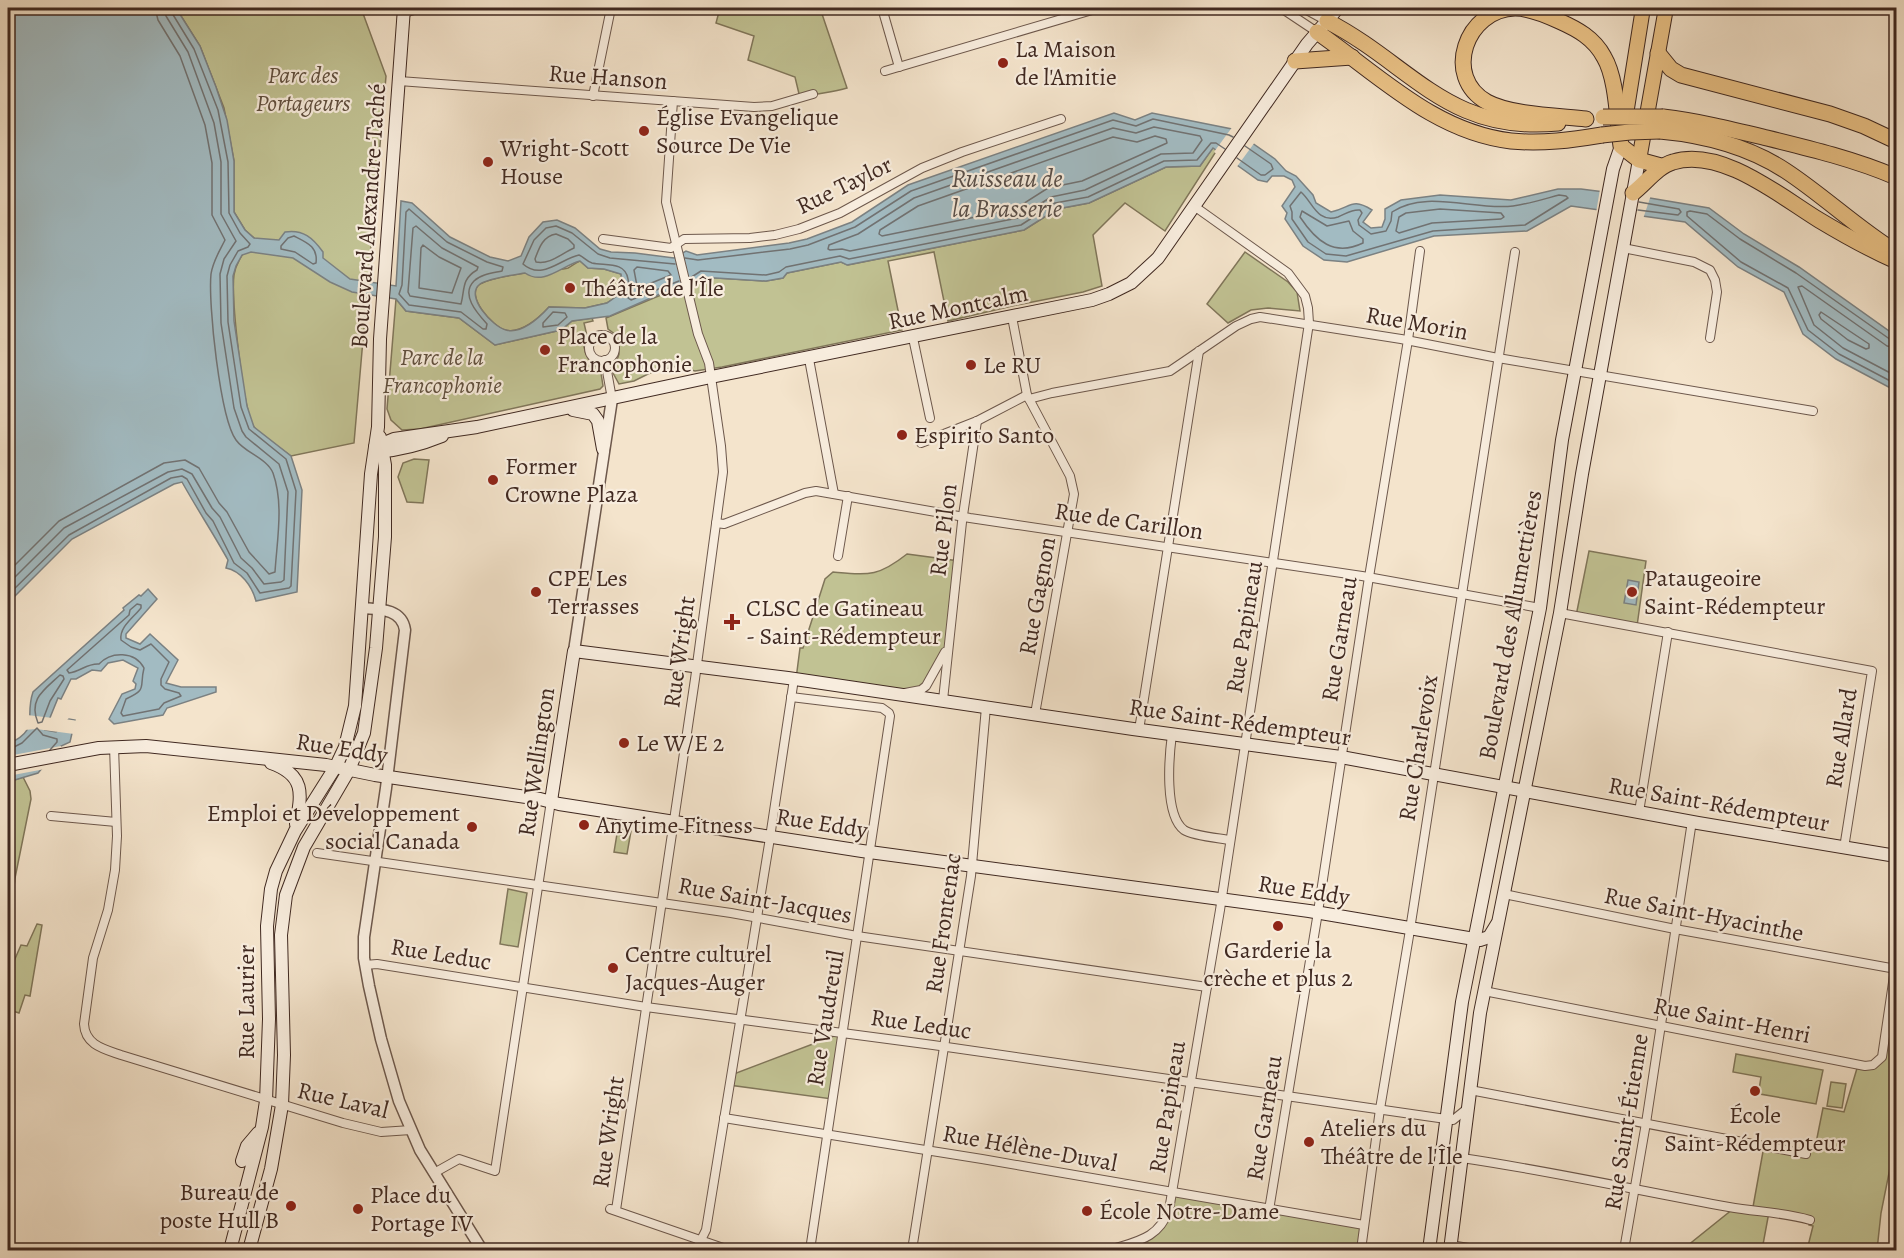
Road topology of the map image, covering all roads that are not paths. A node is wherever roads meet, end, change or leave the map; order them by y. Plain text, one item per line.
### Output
1 (421, 8) edge
2 (611, 8) edge
3 (882, 8) edge
4 (1100, 8) edge
5 (1281, 8) edge
6 (1303, 8) edge
7 (1338, 8) edge
8 (1643, 8) edge
9 (1666, 8) edge
10 (404, 10) edge
11 (1322, 26) junction
12 (1659, 53) junction
13 (1352, 57) junction
14 (1295, 61) junction
15 (899, 67) junction
16 (885, 71) dead end
17 (399, 81) junction
18 (813, 94) dead end
19 (593, 96) junction
20 (673, 101) junction
21 (1061, 119) dead end
22 (1586, 119) junction
23 (1661, 124) junction
24 (1896, 141) edge
25 (1621, 146) junction
26 (1640, 160) junction
27 (1661, 166) junction
28 (1896, 177) edge
29 (1637, 188) junction
30 (1194, 206) junction
31 (603, 239) dead end
32 (677, 248) junction
33 (1623, 248) junction
34 (1420, 251) dead end
35 (1515, 252) dead end
36 (1896, 252) edge
37 (1896, 261) edge
38 (1012, 317) junction
39 (1309, 323) junction
40 (913, 338) junction
41 (1710, 338) dead end
42 (1408, 340) junction
43 (1199, 351) junction
44 (808, 358) junction
45 (1498, 358) junction
46 (605, 360) dead end
47 (1576, 371) junction
48 (1599, 375) junction
49 (711, 377) junction
50 (1028, 397) junction
51 (612, 399) junction
52 (566, 409) junction
53 (1813, 411) dead end
54 (930, 418) dead end
55 (977, 421) junction
56 (921, 443) dead end
57 (603, 448) junction
58 (378, 449) junction
59 (834, 494) junction
60 (848, 496) junction
61 (963, 516) junction
62 (716, 523) junction
63 (1068, 532) junction
64 (1168, 546) junction
65 (838, 556) dead end
66 (1273, 562) junction
67 (1368, 577) junction
68 (1461, 595) junction
69 (363, 608) junction
70 (1540, 608) junction
71 (378, 609) junction
72 (1560, 613) junction
73 (1668, 632) junction
74 (949, 643) junction
75 (574, 651) junction
76 (697, 667) junction
77 (794, 679) junction
78 (898, 693) junction
79 (791, 697) junction
80 (943, 700) junction
81 (986, 707) junction
82 (1035, 714) junction
83 (1139, 730) junction
84 (1172, 734) junction
85 (1245, 744) junction
86 (114, 746) junction
87 (1341, 757) junction
88 (257, 758) junction
89 (8, 765) edge
90 (336, 766) junction
91 (349, 770) junction
92 (1433, 774) junction
93 (386, 776) junction
94 (1505, 788) junction
95 (1525, 791) junction
96 (551, 801) junction
97 (1639, 812) junction
98 (51, 816) dead end
99 (1692, 821) junction
100 (116, 822) junction
101 (674, 822) junction
102 (295, 831) junction
103 (770, 836) junction
104 (1230, 840) junction
105 (1844, 848) junction
106 (870, 852) junction
107 (317, 853) dead end
108 (1896, 856) edge
109 (376, 861) junction
110 (972, 865) junction
111 (539, 885) junction
112 (1504, 894) junction
113 (1221, 898) junction
114 (662, 903) junction
115 (1318, 912) junction
116 (757, 917) junction
117 (1497, 924) junction
118 (1410, 929) junction
119 (1675, 930) junction
120 (857, 936) junction
121 (1473, 939) junction
122 (961, 950) junction
123 (365, 965) junction
124 (1896, 969) edge
125 (524, 986) junction
126 (1207, 987) junction
127 (1484, 991) junction
128 (646, 1007) junction
129 (740, 1019) junction
130 (1661, 1026) junction
131 (842, 1033) junction
132 (945, 1047) junction
133 (1191, 1082) junction
134 (1470, 1090) junction
135 (1287, 1096) junction
136 (266, 1101) junction
137 (282, 1105) junction
138 (1468, 1107) junction
139 (1380, 1109) junction
140 (724, 1118) junction
141 (1446, 1119) junction
142 (1646, 1124) junction
143 (262, 1127) junction
144 (411, 1130) junction
145 (826, 1135) junction
146 (928, 1151) junction
147 (1806, 1154) dead end
148 (1462, 1158) junction
149 (242, 1161) dead end
150 (434, 1173) junction
151 (1635, 1188) junction
152 (1173, 1193) junction
153 (1269, 1210) junction
154 (1810, 1220) dead end
155 (1364, 1226) junction
156 (701, 1240) junction
157 (1450, 1248) edge
158 (230, 1251) edge
159 (249, 1251) edge
160 (482, 1251) edge
161 (696, 1251) edge
162 (729, 1251) edge
163 (810, 1251) edge
164 (912, 1251) edge
165 (1110, 1251) edge
166 (1361, 1251) edge
167 (1429, 1251) edge
168 (1481, 1251) edge
169 (1624, 1251) edge

1 - 10 street
2 - 19 street
3 - 15 street
4 - 15 street
5 - 11 street
6 - 11 street
7 - 11 main road, Rue Montcalm
8 - 25 main road, Boulevard des Allumettières
9 - 12 main road, Boulevard des Allumettières
10 - 17 main road, Boulevard Alexandre-Taché
11 - 13 highway
11 - 14 main road, Rue Montcalm
11 - 22 highway
12 - 24 highway
12 - 26 main road, Boulevard des Allumettières
13 - 14 highway
13 - 23 highway, bridge
14 - 30 main road, Rue Montcalm
15 - 16 street
17 - 19 street, Rue Hanson
17 - 58 main road, Boulevard Alexandre-Taché
18 - 20 street, Rue Hanson
19 - 20 street, Rue Hanson
20 - 32 street, Rue Wright
21 - 32 street, Rue Taylor
22 - 23 highway, bridge
22 - 25 highway
23 - 28 highway
23 - 36 highway
25 - 26 highway
25 - 47 main road, Boulevard des Allumettières
26 - 27 highway
26 - 29 main road, Boulevard des Allumettières
27 - 29 highway
27 - 37 highway
29 - 33 main road, Boulevard des Allumettières
30 - 38 main road, Rue Montcalm
30 - 39 street, Rue Papineau
31 - 32 street, Rue Taylor
32 - 49 street, Rue Wright
33 - 41 street
33 - 48 main road, Boulevard des Allumettières
34 - 42 street, Rue Garneau
35 - 45 street, Rue Charlevoix
38 - 40 main road, Rue Montcalm
38 - 50 street, Rue Gagnon
39 - 42 street, Rue Morin
39 - 43 street, Rue Morin
39 - 66 street, Rue Papineau
40 - 44 main road, Rue Montcalm
40 - 54 street
42 - 45 street, Rue Morin
42 - 67 street, Rue Garneau
43 - 50 street, Rue Morin
43 - 64 street
44 - 49 main road, Rue Montcalm
44 - 59 street
45 - 47 street, Rue Morin
45 - 68 street, Rue Charlevoix
46 - 51 street, Rue Wellington
47 - 48 street, Rue Morin
47 - 70 main road, Boulevard des Allumettières
48 - 53 street, Rue Morin
48 - 72 main road, Boulevard des Allumettières
49 - 51 main road, Rue Montcalm
49 - 62 street, Rue Wright
50 - 55 street, Rue Morin
50 - 63 street, Rue Gagnon
51 - 52 main road, Rue Montcalm
51 - 57 street, Rue Wellington
52 - 57 main road
52 - 58 main road, Rue Montcalm
55 - 56 street, Rue Morin
55 - 61 street, Rue Pilon
57 - 75 street, Rue Wellington
58 - 69 main road, Boulevard Alexandre-Taché
58 - 71 main road, Boulevard Alexandre-Taché
59 - 60 street, Rue de Carillon
59 - 62 street, Rue de Carillon
60 - 61 street, Rue de Carillon
60 - 65 street
61 - 63 street, Rue de Carillon
61 - 74 street, Rue Pilon
62 - 76 street, Rue Wright
63 - 64 street, Rue de Carillon
63 - 82 street, Rue Gagnon
64 - 66 street, Rue de Carillon
64 - 83 street
66 - 67 street, Rue de Carillon
66 - 85 street, Rue Papineau
67 - 68 street, Rue de Carillon
67 - 87 street, Rue Garneau
68 - 70 street, Rue de Carillon
68 - 92 street, Rue Charlevoix
69 - 71 street
69 - 90 main road, Boulevard Alexandre-Taché
70 - 94 main road, Boulevard des Allumettières
71 - 91 main road, Boulevard Alexandre-Taché
71 - 93 street
72 - 73 street
72 - 95 main road, Boulevard des Allumettières
73 - 97 street
73 - 105 street, Rue Allard
74 - 78 street, Rue Pilon
74 - 80 street, Rue Pilon
75 - 76 main road, Rue Saint-Rédempteur
75 - 96 main road, Rue Wellington
76 - 77 main road, Rue Saint-Rédempteur
76 - 101 street, Rue Wright
77 - 78 main road, Rue Saint-Rédempteur
77 - 79 street
78 - 80 main road, Rue Saint-Rédempteur
79 - 103 street
79 - 106 street, Rue Vaudreuil
80 - 81 main road, Rue Saint-Rédempteur
81 - 82 main road, Rue Saint-Rédempteur
81 - 110 street, Rue Frontenac
82 - 83 main road, Rue Saint-Rédempteur
83 - 84 main road, Rue Saint-Rédempteur
84 - 85 main road, Rue Saint-Rédempteur
84 - 104 street
85 - 87 main road, Rue Saint-Rédempteur
85 - 104 street, Rue Papineau
86 - 88 main road, Rue Eddy
86 - 89 main road, Rue Eddy
86 - 100 street
87 - 92 main road, Rue Saint-Rédempteur
87 - 115 street, Rue Garneau
88 - 90 main road, Rue Eddy
88 - 102 main road
90 - 91 main road, Rue Eddy
90 - 102 main road, Rue Laurier
91 - 93 main road, Rue Eddy
91 - 137 main road, Rue Laurier
92 - 94 main road, Rue Saint-Rédempteur
92 - 118 street, Rue Charlevoix
93 - 96 main road, Rue Eddy
93 - 109 street
94 - 95 main road, Rue Saint-Rédempteur
94 - 121 main road, Boulevard des Allumettières
95 - 97 main road, Rue Saint-Rédempteur
95 - 112 main road, Boulevard des Allumettières
96 - 101 main road, Rue Eddy
96 - 111 street, Rue Wellington
97 - 99 main road, Rue Saint-Rédempteur
98 - 100 street
99 - 105 main road, Rue Saint-Rédempteur
99 - 119 street, Rue Saint-Étienne
100 - 136 street, Rue Laval
101 - 103 main road, Rue Eddy
101 - 114 street, Rue Wright
102 - 136 main road, Rue Laurier
103 - 106 main road, Rue Eddy
103 - 116 street
104 - 113 street, Rue Papineau
105 - 108 main road, Rue Saint-Rédempteur
106 - 110 main road, Rue Eddy
106 - 120 street, Rue Vaudreuil
107 - 109 street, Rue Saint-Jacques
109 - 111 street, Rue Saint-Jacques
109 - 123 street
110 - 113 main road, Rue Eddy
110 - 122 street, Rue Frontenac
111 - 114 street, Rue Saint-Jacques
111 - 125 street, Rue Wellington
112 - 117 main road, Boulevard des Allumettières
112 - 119 street, Rue Saint-Hyacinthe
113 - 115 main road, Rue Eddy
113 - 126 street, Rue Papineau
114 - 116 street, Rue Saint-Jacques
114 - 128 street, Rue Wright
115 - 118 main road, Rue Eddy
115 - 135 street, Rue Garneau
116 - 120 street, Rue Saint-Jacques
116 - 129 street
117 - 121 main road
117 - 127 main road, Boulevard des Allumettières
118 - 121 main road, Rue Eddy
118 - 139 street, Rue Charlevoix
119 - 124 street, Rue Saint-Hyacinthe
119 - 130 street, Rue Saint-Étienne
120 - 122 street, Rue Saint-Jacques
120 - 131 street, Rue Vaudreuil
121 - 141 main road, Boulevard des Allumettières
122 - 126 street, Rue Saint-Jacques
122 - 132 street, Rue Frontenac
123 - 125 street, Rue Leduc
123 - 144 street
124 - 130 street, Rue Saint-Henri
125 - 128 street, Rue Leduc
125 - 150 street, Rue Wellington
126 - 133 street, Rue Papineau
127 - 130 street, Rue Saint-Henri
127 - 134 main road, Boulevard des Allumettières
128 - 129 street, Rue Leduc
128 - 156 street, Rue Wright
129 - 131 street, Rue Leduc
129 - 140 street
130 - 142 street, Rue Saint-Étienne
131 - 132 street, Rue Leduc
131 - 145 street, Rue Vaudreuil
132 - 133 street, Rue Leduc
132 - 146 street, Rue Frontenac
133 - 135 street, Rue Leduc
133 - 152 street, Rue Papineau
134 - 138 main road, Boulevard des Allumettières
134 - 142 street
135 - 139 street, Rue Leduc
135 - 153 street, Rue Garneau
136 - 137 street, Rue Laval
136 - 143 main road, Rue Laurier
137 - 144 street, Rue Laval
137 - 159 main road, Rue Laurier
138 - 141 street
138 - 148 main road, Boulevard des Allumettières
139 - 141 street, Rue Leduc
139 - 155 street, Rue Charlevoix
140 - 145 street, Rue Hélène-Duval
140 - 156 street
141 - 167 main road, Boulevard des Allumettières
142 - 147 street
142 - 151 street, Rue Saint-Étienne
143 - 149 main road
143 - 158 main road, Rue Laurier
144 - 150 street
145 - 146 street, Rue Hélène-Duval
145 - 163 street, Rue Vaudreuil
146 - 152 street, Rue Hélène-Duval
146 - 164 street, Rue Frontenac
148 - 151 street
148 - 157 main road, Boulevard des Allumettières
150 - 160 street
151 - 154 street
151 - 169 street, Rue Saint-Étienne
152 - 153 street, Rue Hélène-Duval
152 - 165 street, Rue Papineau
153 - 155 street, Rue Hélène-Duval
155 - 166 street, Rue Charlevoix
156 - 161 street
156 - 162 street
157 - 168 street

